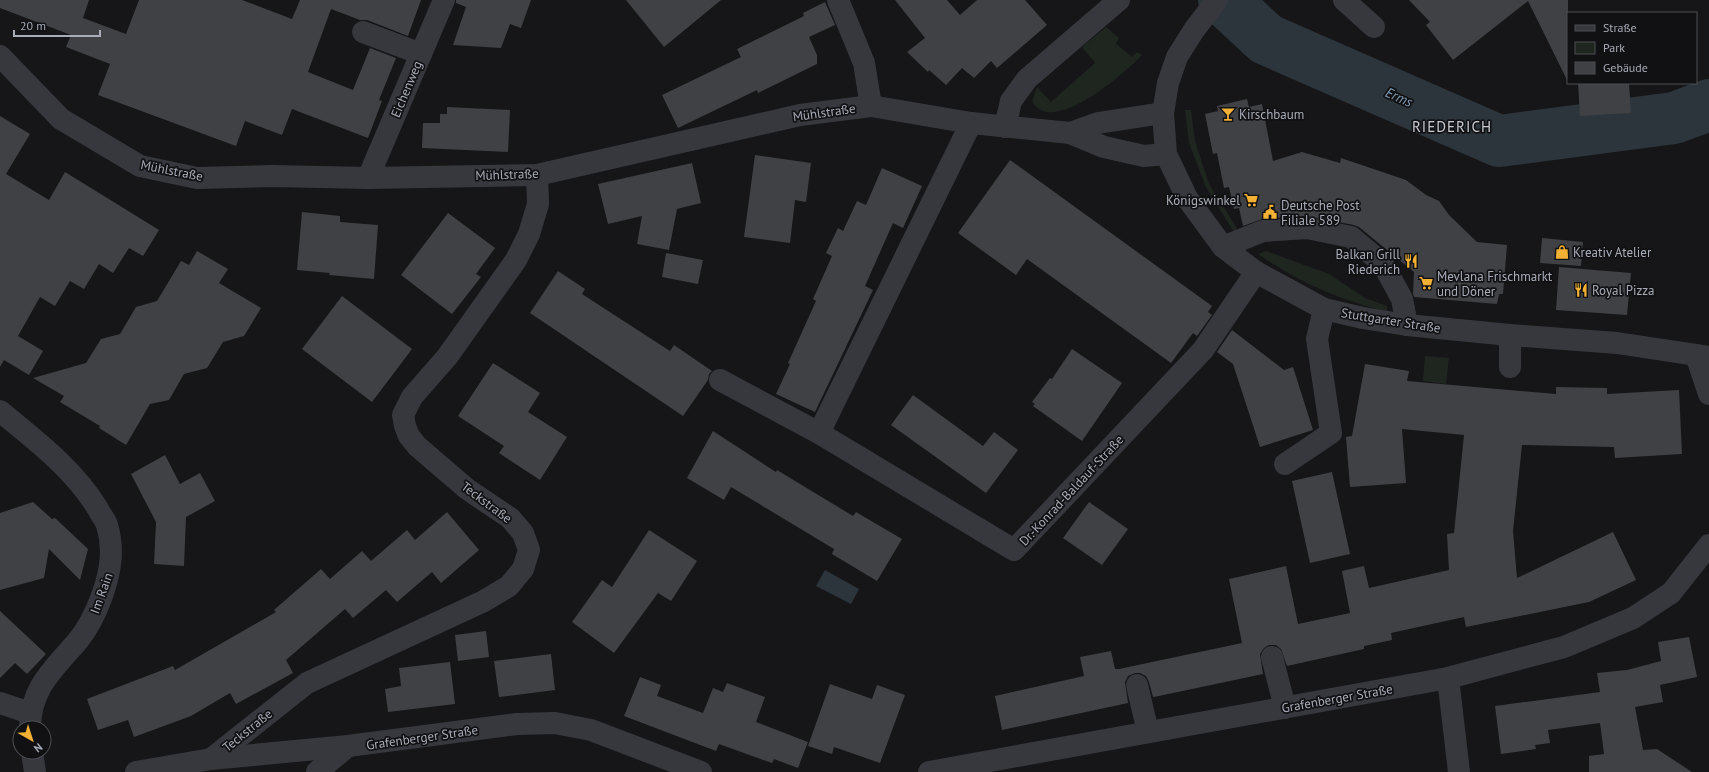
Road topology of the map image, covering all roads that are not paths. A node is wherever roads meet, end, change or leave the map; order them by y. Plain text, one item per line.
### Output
1 (444, 0) edge
2 (838, 0) edge
3 (1119, 0) edge
4 (1217, 0) edge
5 (1349, 2) edge
6 (1374, 27) dead end
7 (363, 32) dead end
8 (421, 54) junction
9 (0, 56) edge
10 (871, 106) junction
11 (1163, 113) junction
12 (971, 123) junction
13 (1005, 127) junction
14 (1070, 133) junction
15 (1166, 154) junction
16 (536, 175) junction
17 (368, 178) junction
18 (1223, 247) junction
19 (1256, 272) junction
20 (1324, 309) junction
21 (1407, 325) junction
22 (1510, 335) junction
23 (1703, 356) edge
24 (1510, 367) dead end
25 (720, 380) dead end
26 (1709, 394) edge
27 (2, 418) edge
28 (819, 433) junction
29 (1285, 464) dead end
30 (1709, 545) edge
31 (1272, 657) dead end
32 (1448, 678) junction
33 (1137, 685) dead end
34 (0, 702) edge
35 (1285, 708) junction
36 (28, 720) edge
37 (30, 720) edge
38 (1148, 732) junction
39 (348, 746) junction
40 (211, 759) junction
41 (33, 760) edge
42 (35, 772) edge
43 (136, 772) edge
44 (317, 772) edge
45 (701, 772) edge
46 (929, 772) edge
47 (1459, 772) edge

1 - 8 street, Eichenweg
2 - 10 street
3 - 13 street
4 - 11 street, Stuttgarter Straße
5 - 6 street
7 - 8 street
8 - 17 street, Eichenweg
9 - 17 street, Mühlstraße
10 - 12 street, Mühlstraße
10 - 16 street, Mühlstraße
11 - 14 street, Mühlstraße
11 - 15 street, Stuttgarter Straße
12 - 13 street, Mühlstraße
12 - 28 street
13 - 14 street, Mühlstraße
14 - 15 street, Mühlstraße
15 - 18 street, Stuttgarter Straße
16 - 17 street, Mühlstraße
16 - 40 street, Teckstraße
18 - 19 street, Stuttgarter Straße
18 - 21 street
19 - 20 street, Stuttgarter Straße
19 - 28 street, Dr.-Konrad-Baldauf-Straße
20 - 21 street, Stuttgarter Straße
20 - 29 street
21 - 22 street, Stuttgarter Straße
22 - 23 street, Stuttgarter Straße
22 - 24 street
23 - 26 street
25 - 28 street, Dr.-Konrad-Baldauf-Straße
27 - 37 street, Im Rain
30 - 32 street, Grafenberger Straße
31 - 35 street
32 - 35 street, Grafenberger Straße
32 - 47 street
33 - 38 street
34 - 36 street
35 - 38 street, Grafenberger Straße
38 - 46 street, Grafenberger Straße
39 - 40 street, Grafenberger Straße
39 - 44 street
39 - 45 street, Grafenberger Straße
40 - 43 street, Grafenberger Straße
41 - 42 street

